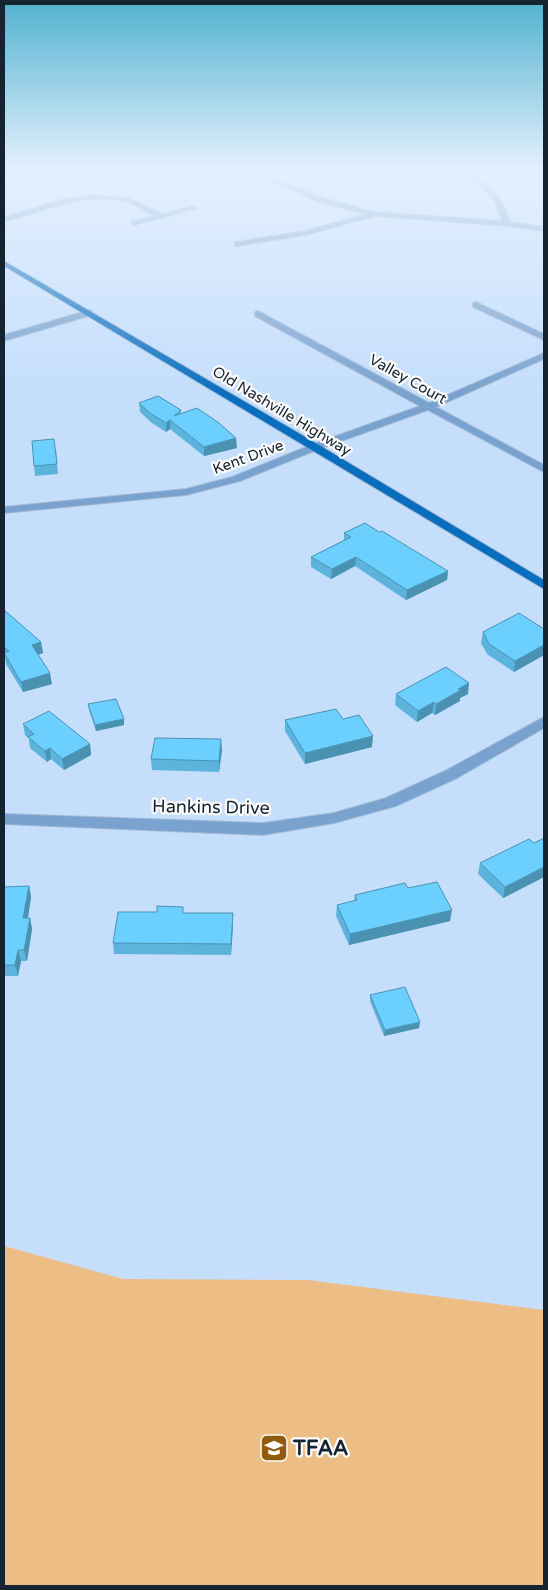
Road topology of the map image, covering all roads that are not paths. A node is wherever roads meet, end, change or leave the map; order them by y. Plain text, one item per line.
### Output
1 (4, 263) edge
2 (476, 305) dead end
3 (89, 313) junction
4 (258, 314) dead end
5 (544, 337) edge
6 (4, 338) edge
7 (544, 356) edge
8 (427, 407) junction
9 (315, 447) junction
10 (544, 469) edge
11 (4, 510) edge
12 (544, 585) edge
13 (544, 722) edge
14 (4, 819) edge

1 - 3 main road, Old Nashville Highway
2 - 5 street
3 - 6 street
3 - 9 main road, Old Nashville Highway
4 - 8 street, Valley Court
7 - 8 street, Kent Drive
8 - 9 street, Kent Drive
8 - 10 street, Valley Court
9 - 11 street, Kent Drive
9 - 12 main road, Old Nashville Highway
13 - 14 street, Hankins Drive

